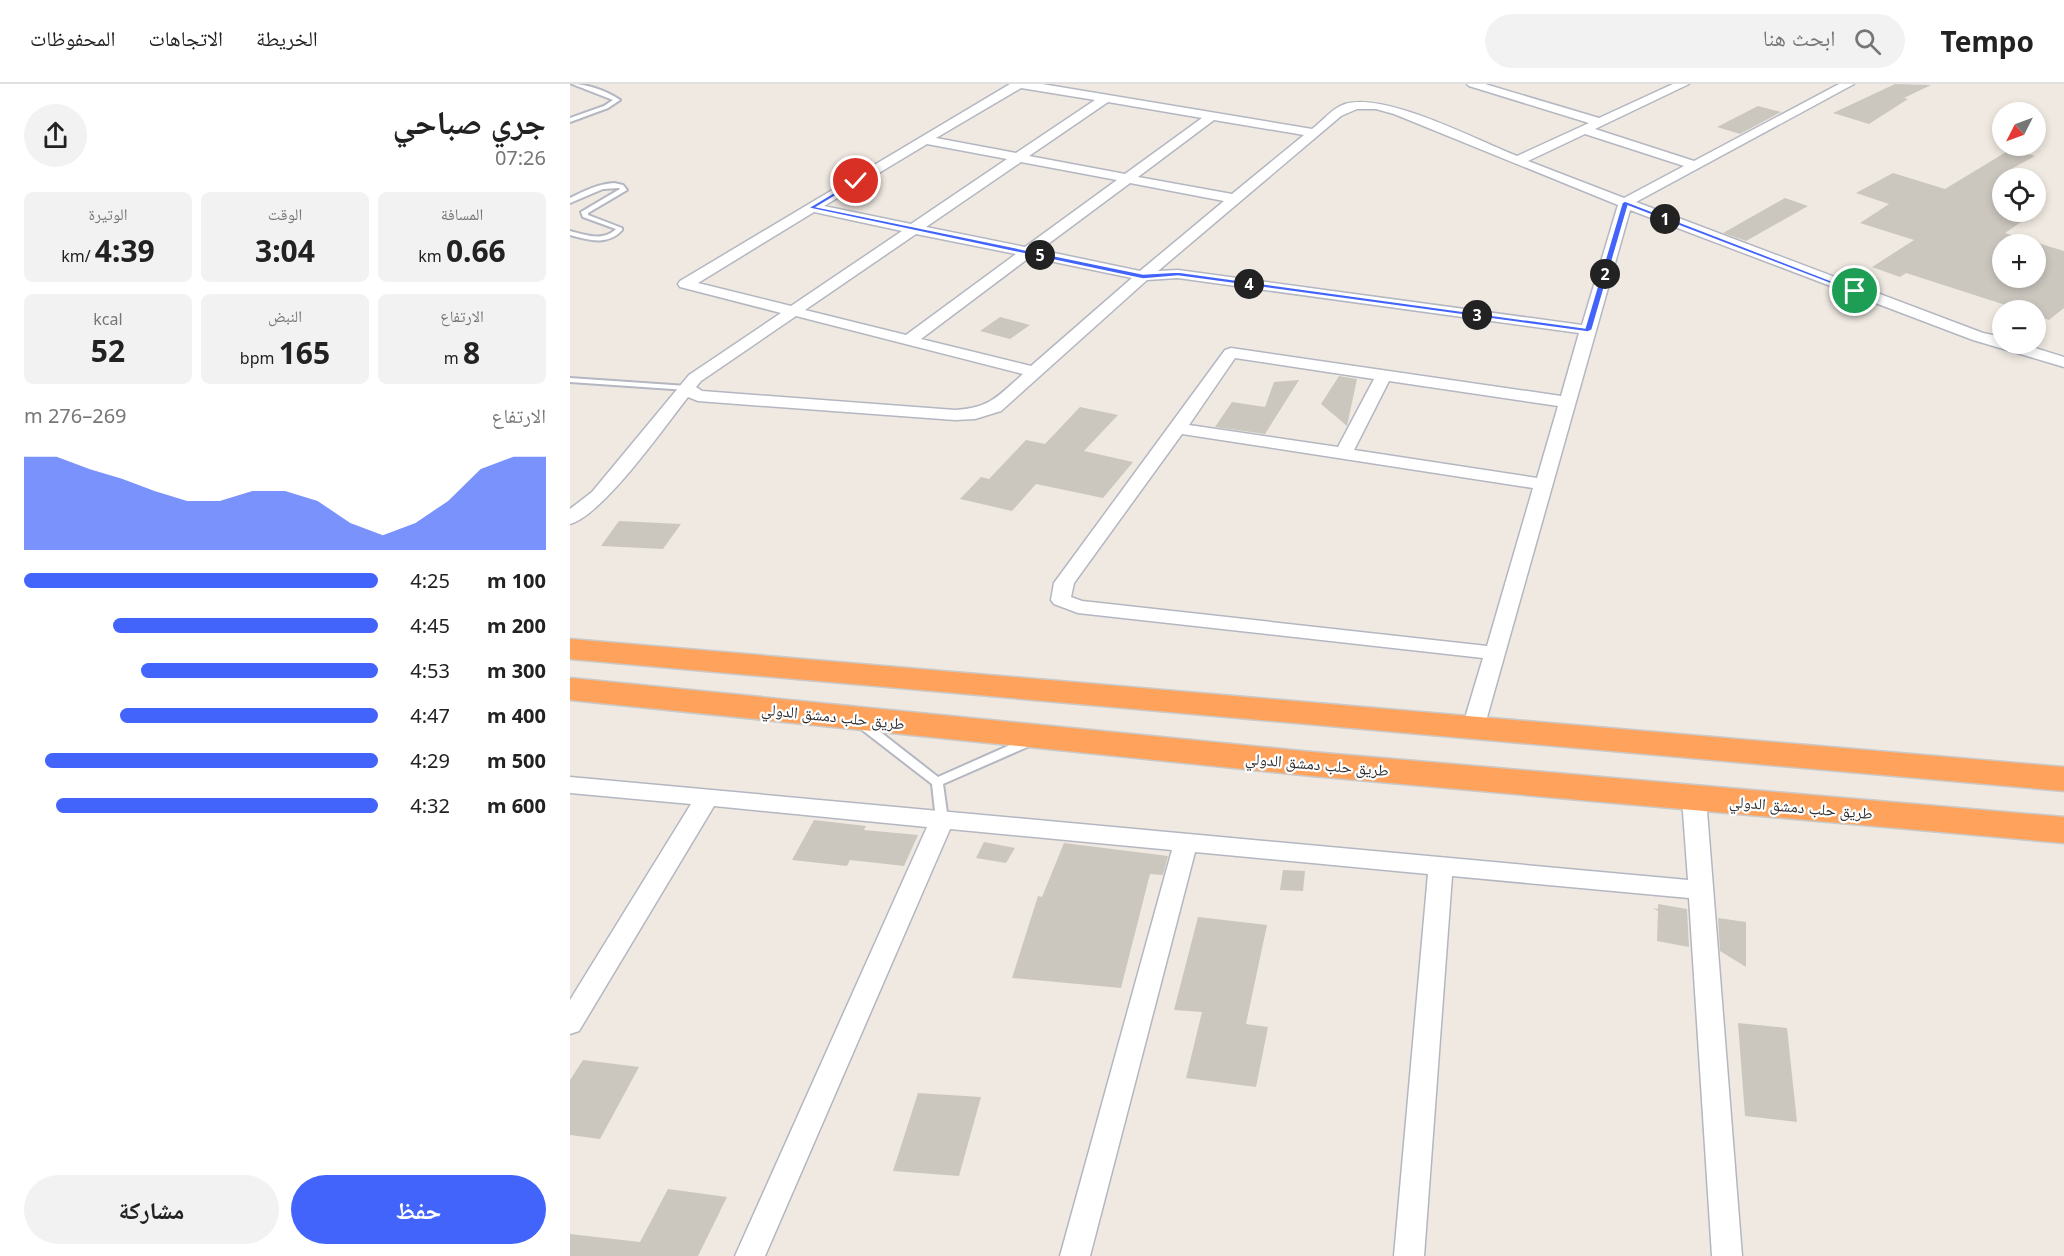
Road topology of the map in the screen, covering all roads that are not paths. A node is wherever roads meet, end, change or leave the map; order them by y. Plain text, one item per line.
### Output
1 (575, 84) edge
2 (1020, 84) edge
3 (1473, 84) edge
4 (1848, 84) edge
5 (1678, 85) edge
6 (1106, 98) junction
7 (1212, 116) junction
8 (570, 120) edge
9 (1601, 123) junction
10 (1584, 130) junction
11 (1314, 133) junction
12 (925, 140) junction
13 (1019, 158) junction
14 (1517, 161) junction
15 (1696, 166) junction
16 (1128, 179) junction
17 (1235, 199) junction
18 (570, 201) edge
19 (1625, 203) junction
20 (812, 208) junction
21 (914, 229) junction
22 (570, 233) edge
23 (1028, 253) junction
24 (1143, 276) junction
25 (792, 312) junction
26 (1588, 330) junction
27 (1992, 339) edge
28 (908, 341) junction
29 (2039, 354) edge
30 (2064, 362) edge
31 (1035, 372) junction
32 (1384, 375) junction
33 (570, 380) edge
34 (687, 388) junction
35 (1567, 402) junction
36 (1178, 428) junction
37 (1343, 454) junction
38 (1542, 484) junction
39 (570, 518) edge
40 (570, 649) edge
41 (1494, 653) junction
42 (570, 689) edge
43 (854, 718) junction
44 (1473, 728) junction
45 (1040, 736) junction
46 (2064, 779) edge
47 (937, 782) junction
48 (570, 785) edge
49 (707, 798) junction
50 (1694, 798) junction
51 (942, 820) junction
52 (2064, 830) edge
53 (1186, 842) junction
54 (1441, 866) junction
55 (1701, 890) junction
56 (570, 1023) edge
57 (750, 1256) edge
58 (1075, 1256) edge
59 (1409, 1256) edge
60 (1727, 1256) edge

1 - 8 lane
2 - 6 street
2 - 12 street
3 - 9 street
4 - 15 street
5 - 9 street
6 - 7 street
6 - 13 street
7 - 11 street
7 - 16 street
9 - 10 street
10 - 14 street
10 - 15 street
11 - 14 street
11 - 17 street
12 - 13 street
12 - 20 street
13 - 16 street
13 - 21 street
14 - 19 street
15 - 19 street
16 - 17 street
16 - 23 street
17 - 24 street
18 - 22 lane
19 - 26 street
19 - 27 street
20 - 21 street
20 - 25 street
21 - 23 street
21 - 25 street
23 - 24 street
23 - 28 street
24 - 26 street
24 - 31 street
25 - 28 street
25 - 34 street
26 - 35 street
28 - 31 street
29 - 30 street
31 - 34 street
32 - 35 street
32 - 36 street
32 - 37 street
33 - 34 lane
34 - 39 street
35 - 38 street
36 - 37 street
36 - 41 street
37 - 38 street
38 - 41 street
40 - 44 highway
41 - 44 street
42 - 43 highway, طريق حلب دمشق الدولي
43 - 45 highway, طريق حلب دمشق الدولي
43 - 47 lane
44 - 46 highway
45 - 47 lane
45 - 50 highway, طريق حلب دمشق الدولي
47 - 51 lane
48 - 49 street
49 - 51 street
49 - 56 street
50 - 52 highway, طريق حلب دمشق الدولي
50 - 55 street
51 - 53 street
51 - 57 street
53 - 54 street
53 - 58 street
54 - 55 street
54 - 59 street
55 - 60 street

